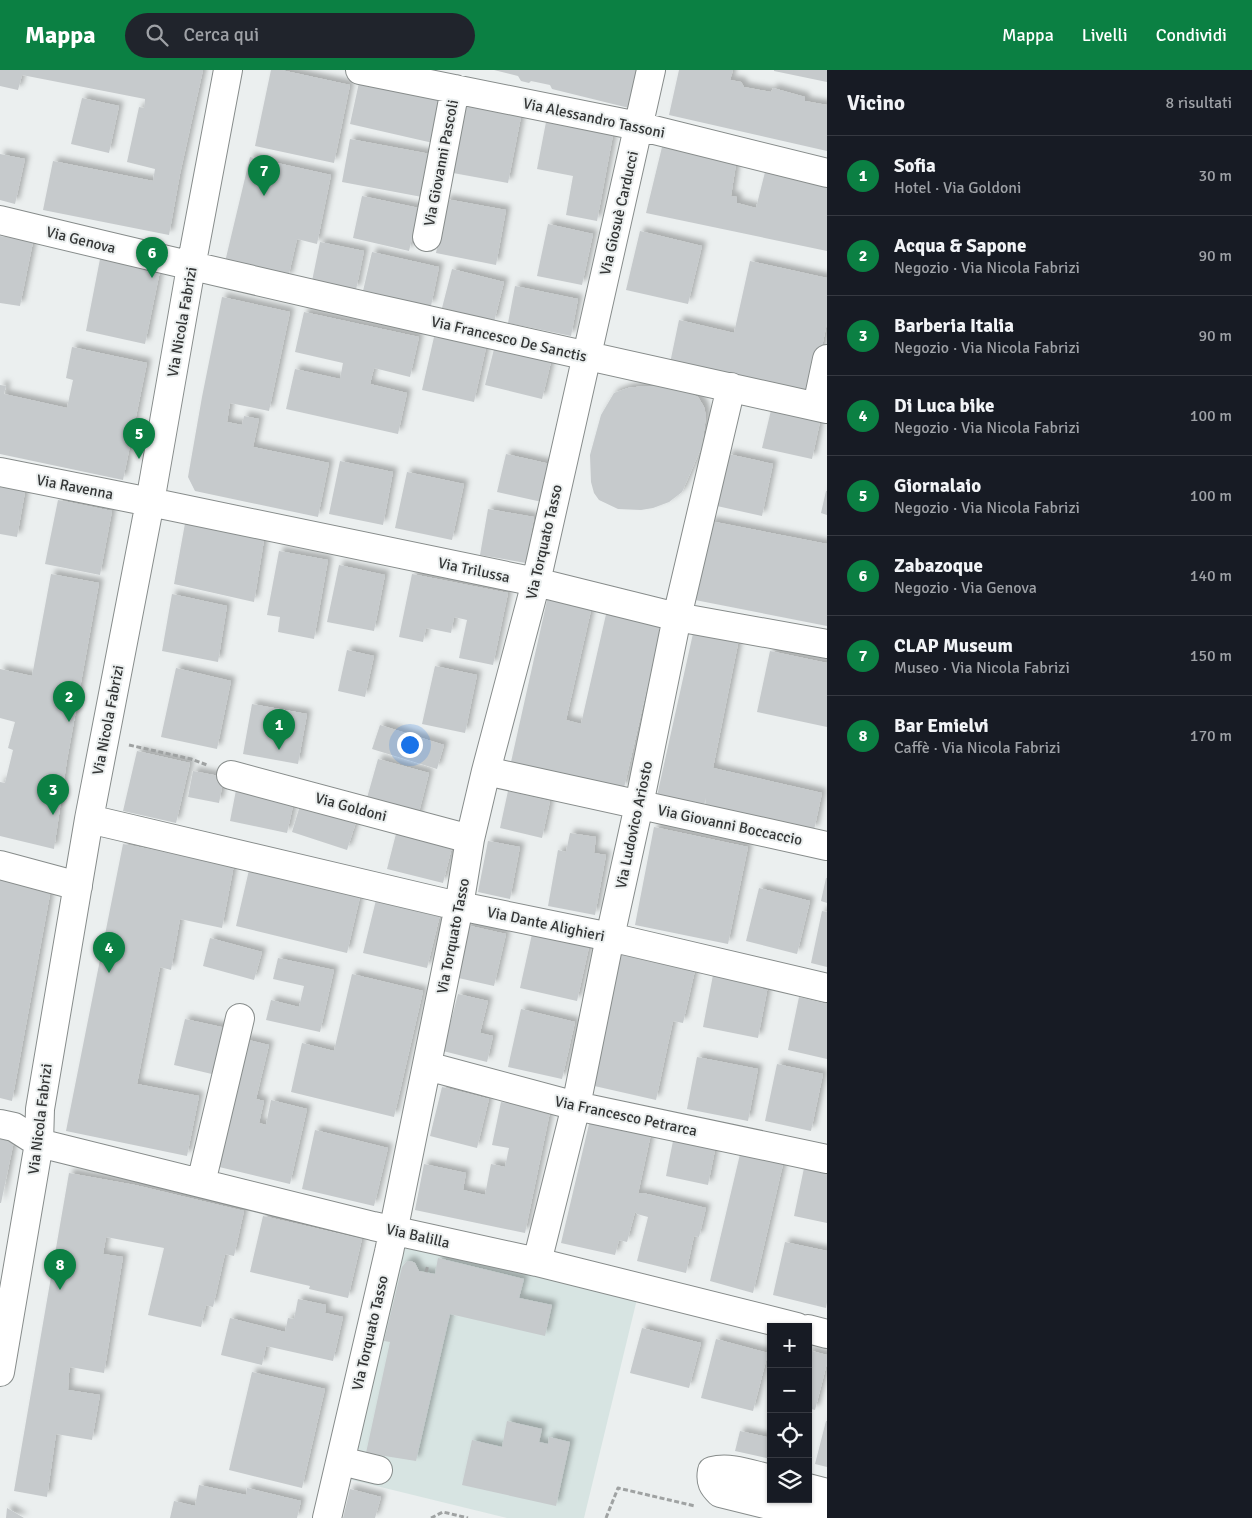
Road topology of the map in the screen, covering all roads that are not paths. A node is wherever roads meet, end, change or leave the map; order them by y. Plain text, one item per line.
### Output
1 (228, 70) edge
2 (360, 70) edge
3 (652, 70) edge
4 (455, 89) junction
5 (638, 126) junction
6 (827, 173) edge
7 (0, 220) edge
8 (428, 237) dead end
9 (192, 267) junction
10 (587, 356) junction
11 (827, 359) edge
12 (731, 387) junction
13 (822, 408) edge
14 (0, 472) edge
15 (150, 502) junction
16 (536, 582) junction
17 (677, 617) junction
18 (827, 644) edge
19 (486, 771) junction
20 (231, 775) road end
21 (639, 805) junction
22 (89, 819) junction
23 (470, 839) junction
24 (827, 846) edge
25 (0, 865) edge
26 (78, 886) junction
27 (460, 906) junction
28 (610, 937) junction
29 (827, 988) edge
30 (240, 1018) dead end
31 (427, 1066) junction
32 (576, 1106) junction
33 (0, 1124) edge
34 (39, 1143) junction
35 (827, 1159) edge
36 (201, 1184) junction
37 (393, 1231) junction
38 (537, 1262) junction
39 (781, 1323) edge
40 (812, 1331) edge
41 (827, 1334) edge
42 (0, 1372) edge
43 (341, 1461) junction
44 (378, 1470) dead end
45 (767, 1478) edge
46 (812, 1489) edge
47 (827, 1493) edge
48 (327, 1518) edge
49 (822, 1518) edge

1 - 9 street, Via Nicola Fabrizi
2 - 4 street, Via Alessandro Tassoni
3 - 5 street, Via Giosuè Carducci
4 - 5 street, Via Alessandro Tassoni
4 - 8 street, Via Giovanni Pascoli
5 - 6 street, Via Alessandro Tassoni
5 - 10 street, Via Giosuè Carducci
7 - 9 street, Via Genova
9 - 10 street, Via Francesco De Sanctis
9 - 15 street, Via Nicola Fabrizi
10 - 12 street, Via Francesco De Sanctis
10 - 16 street, Via Torquato Tasso
11 - 13 street
12 - 13 street, Via Francesco De Sanctis
12 - 17 street, Via Ludovico Ariosto
14 - 15 street, Via Ravenna
15 - 16 street, Via Trilussa
15 - 22 street, Via Nicola Fabrizi
16 - 17 street, Via Trilussa
16 - 19 street, Via Torquato Tasso
17 - 18 street, Via Trilussa
17 - 21 street, Via Ludovico Ariosto
19 - 21 street, Via Giovanni Boccaccio
19 - 23 street, Via Torquato Tasso
20 - 23 street, Via Goldoni
21 - 24 street, Via Giovanni Boccaccio
21 - 28 street, Via Ludovico Ariosto
22 - 26 street, Via Nicola Fabrizi
22 - 27 street, Via Dante Alighieri
23 - 27 street, Via Torquato Tasso
25 - 26 street
26 - 34 street, Via Nicola Fabrizi
27 - 28 street, Via Dante Alighieri
27 - 31 street, Via Torquato Tasso
28 - 29 street, Via Dante Alighieri
28 - 32 street, Via Ludovico Ariosto
30 - 36 street
31 - 32 street, Via Francesco Petrarca
31 - 37 street, Via Torquato Tasso
32 - 35 street, Via Francesco Petrarca
32 - 38 street, Via Ludovico Ariosto
33 - 34 street, Via Balilla
34 - 36 street, Via Balilla
34 - 42 street, Via Nicola Fabrizi
36 - 37 street, Via Balilla
37 - 38 street, Via Balilla
37 - 43 street, Via Torquato Tasso
38 - 39 street, Via Balilla
40 - 41 street
43 - 44 street
43 - 48 street, Via Torquato Tasso
45 - 49 street
46 - 47 street

